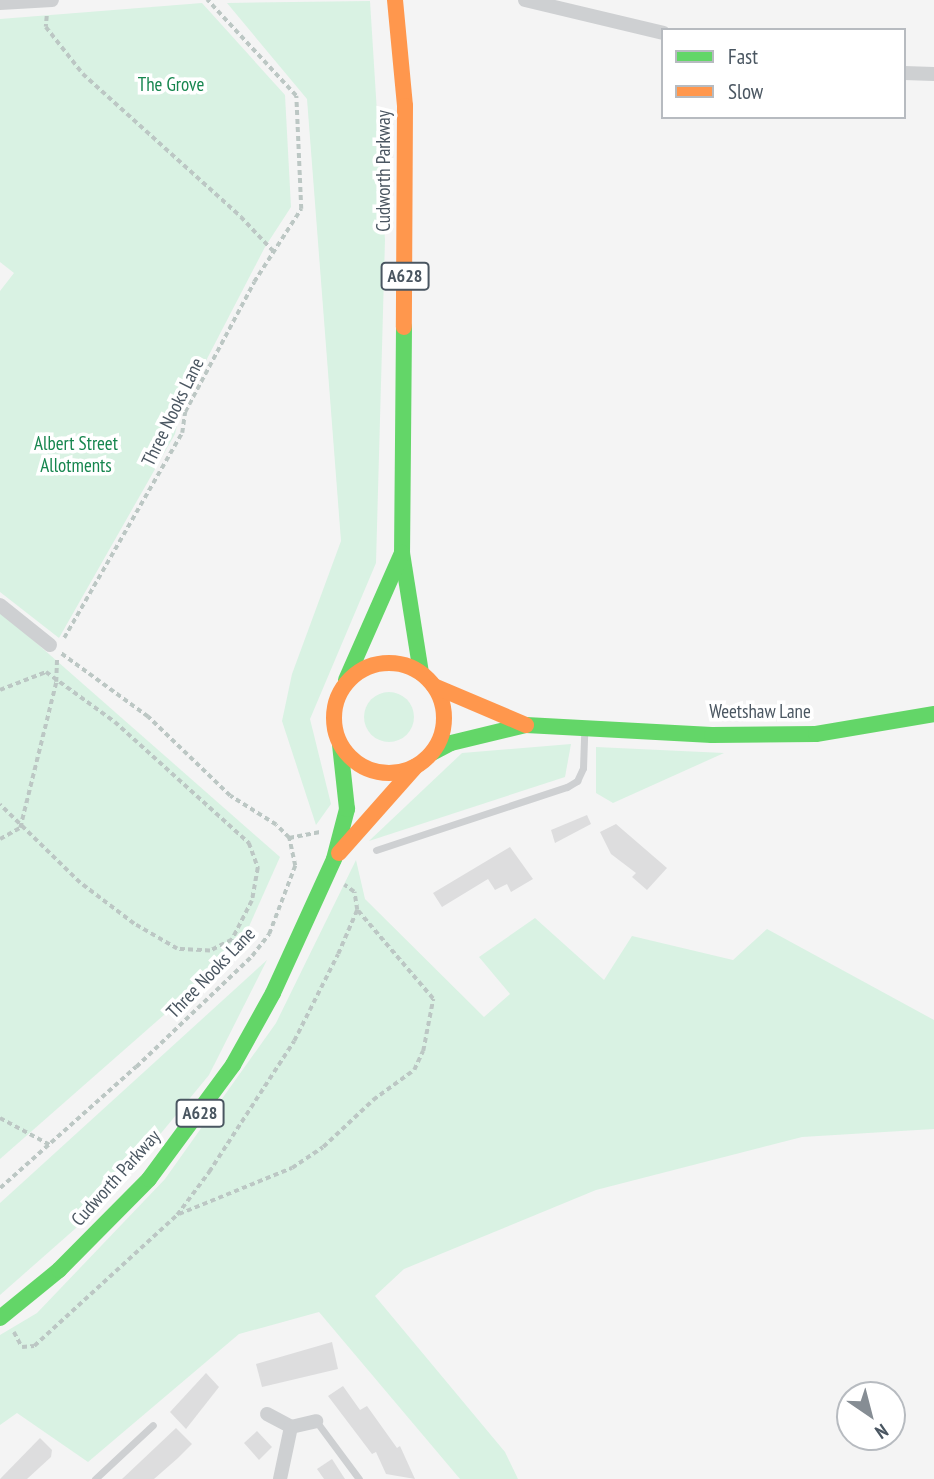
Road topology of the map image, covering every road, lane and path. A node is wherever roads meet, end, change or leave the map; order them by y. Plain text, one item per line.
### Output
1 (49, 0) edge
2 (207, 0) edge
3 (395, 0) edge
4 (525, 0) edge
5 (0, 3) edge
6 (661, 33) edge
7 (906, 73) edge
8 (934, 74) edge
9 (275, 253) junction
10 (402, 553) junction
11 (0, 605) edge
12 (54, 648) junction
13 (421, 673) junction
14 (55, 682) junction
15 (434, 686) junction
16 (0, 690) edge
17 (340, 691) junction
18 (934, 714) edge
19 (526, 725) junction
20 (584, 726) junction
21 (340, 745) junction
22 (432, 753) junction
23 (416, 766) junction
24 (0, 805) edge
25 (20, 825) junction
26 (339, 835) junction
27 (289, 838) junction
28 (0, 839) edge
29 (376, 850) dead end
30 (331, 866) junction
31 (357, 910) junction
32 (0, 1118) edge
33 (50, 1145) junction
34 (0, 1188) edge
35 (177, 1214) junction
36 (2, 1317) edge
37 (267, 1415) dead end
38 (316, 1421) joint
39 (153, 1425) dead end
40 (291, 1427) junction
41 (94, 1479) edge
42 (280, 1479) edge
43 (359, 1479) edge

1 - 5 street
1 - 9 path
2 - 9 path, Three Nooks Lane
3 - 10 main road, Cudworth Parkway / A628
4 - 6 street
7 - 8 street
9 - 12 path, Three Nooks Lane
10 - 13 main road, Cudworth Parkway / A628
10 - 17 main road, Cudworth Parkway / A628
11 - 12 street
12 - 14 path
12 - 27 path
13 - 15 main road
13 - 17 main road
14 - 16 path
14 - 25 path
14 - 25 path
15 - 19 main road, Weetshaw Lane
15 - 22 main road
17 - 21 main road, Cudworth Parkway / A628
18 - 20 main road, Weetshaw Lane
19 - 20 main road, Weetshaw Lane
19 - 22 main road, Weetshaw Lane
20 - 29 lane
21 - 23 main road, Cudworth Parkway / A628
21 - 26 main road, Cudworth Parkway / A628
22 - 23 main road, Cudworth Parkway / A628
23 - 30 main road, Cudworth Parkway / A628
24 - 25 path
25 - 28 path
26 - 27 path
26 - 30 main road, Cudworth Parkway / A628
27 - 33 path, Three Nooks Lane
30 - 31 path
30 - 36 main road, Cudworth Parkway / A628
31 - 35 path
31 - 35 path
32 - 33 path
33 - 34 path, Three Nooks Lane
35 - 36 path
37 - 40 street
38 - 40 street
38 - 43 lane
39 - 41 lane
40 - 42 street

